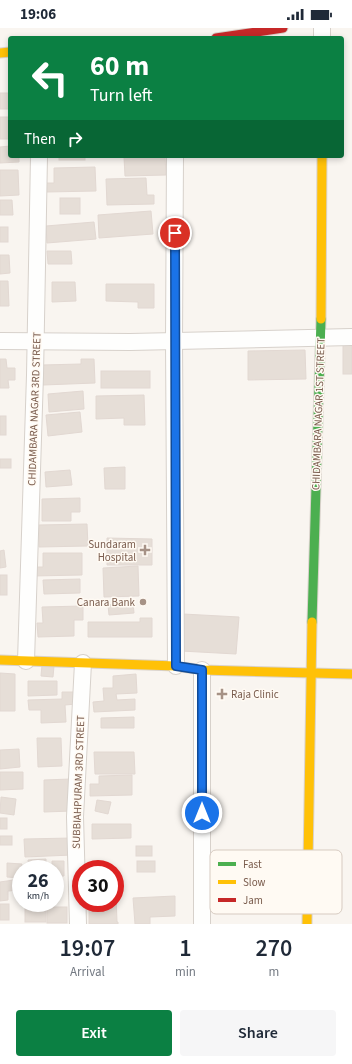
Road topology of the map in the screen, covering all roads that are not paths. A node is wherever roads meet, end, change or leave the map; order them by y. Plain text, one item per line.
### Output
1 (283, 28) edge
2 (229, 36) edge
3 (39, 158) edge
4 (175, 158) edge
5 (322, 158) edge
6 (352, 337) edge
7 (321, 338) junction
8 (0, 341) edge
9 (36, 341) junction
10 (174, 341) junction
11 (0, 660) edge
12 (26, 661) junction
13 (82, 663) junction
14 (176, 666) junction
15 (202, 670) junction
16 (310, 672) junction
17 (352, 674) edge
18 (308, 850) edge
19 (307, 914) edge
20 (78, 924) edge
21 (202, 924) edge
22 (307, 924) edge

1 - 2 street
3 - 9 street, CHIDAMBARA NAGAR 3RD STREET
4 - 10 street
5 - 7 street, CHIDAMBARA NAGAR 1ST STREET
6 - 7 street
7 - 10 street
7 - 16 street, CHIDAMBARA NAGAR 1ST STREET
8 - 9 street
9 - 10 street
9 - 12 street, CHIDAMBARA NAGAR 3RD STREET
10 - 14 street
11 - 12 street
12 - 13 street
13 - 14 street
13 - 20 street, SUBBIAHPURAM 3RD STREET
14 - 15 street
15 - 16 street
15 - 21 street
16 - 17 street
16 - 18 street, CHIDAMBARA NAGAR 1ST STREET
19 - 22 street, CHIDAMBARA NAGAR 1ST STREET

